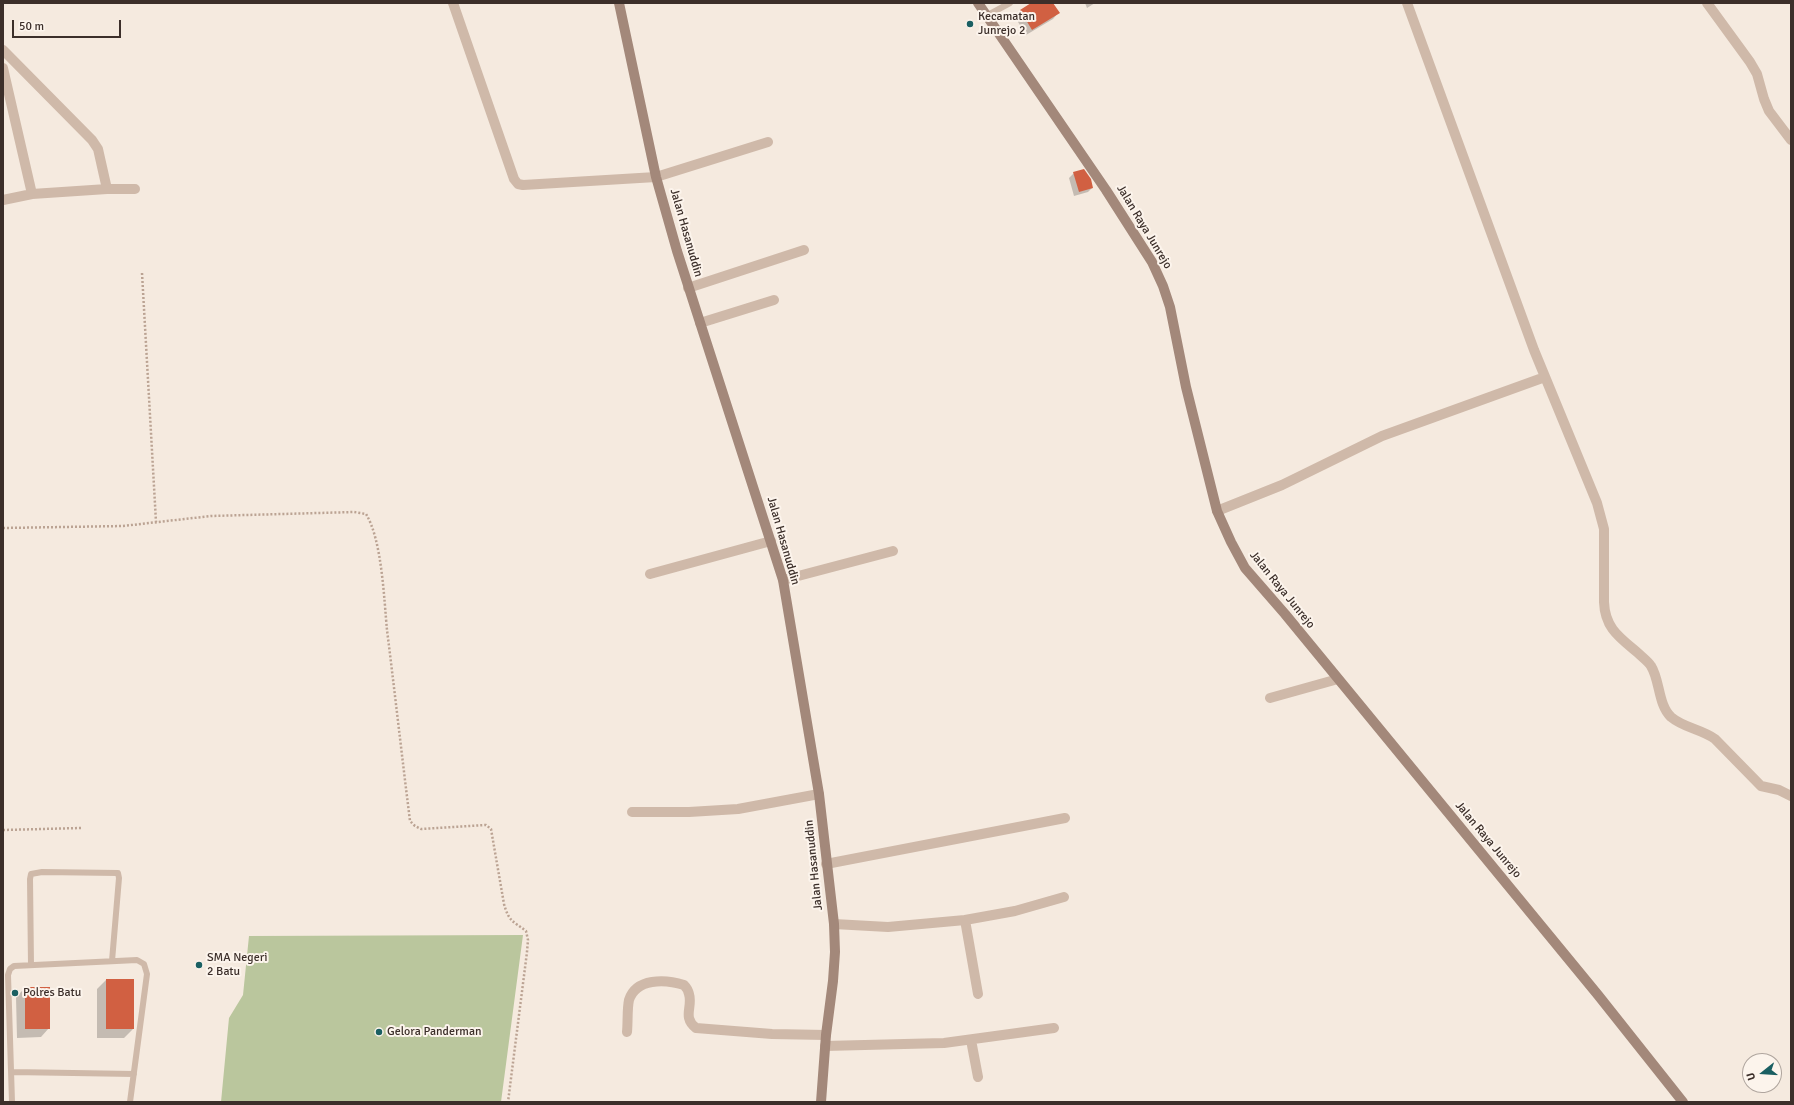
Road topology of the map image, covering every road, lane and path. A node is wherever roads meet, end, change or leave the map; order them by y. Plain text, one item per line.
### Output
1 (453, 3) edge
2 (619, 3) edge
3 (978, 3) edge
4 (1010, 3) edge
5 (1407, 3) edge
6 (1707, 3) edge
7 (986, 16) junction
8 (3, 50) edge
9 (3, 68) edge
10 (1791, 140) edge
11 (768, 142) dead end
12 (656, 177) junction
13 (135, 188) dead end
14 (108, 189) junction
15 (32, 194) junction
16 (3, 200) edge
17 (804, 250) dead end
18 (142, 273) dead end
19 (688, 288) junction
20 (774, 300) dead end
21 (700, 323) junction
22 (1545, 377) junction
23 (1217, 511) junction
24 (156, 522) junction
25 (3, 528) edge
26 (771, 541) junction
27 (893, 552) dead end
28 (650, 574) dead end
29 (783, 580) junction
30 (1338, 679) junction
31 (1270, 698) dead end
32 (819, 794) junction
33 (1791, 796) edge
34 (632, 812) dead end
35 (1065, 818) dead end
36 (81, 828) dead end
37 (3, 830) edge
38 (826, 864) junction
39 (1064, 897) dead end
40 (965, 920) junction
41 (834, 924) junction
42 (112, 961) junction
43 (31, 965) junction
44 (8, 989) junction
45 (978, 994) dead end
46 (3, 996) edge
47 (1054, 1028) dead end
48 (627, 1032) dead end
49 (826, 1035) junction
50 (971, 1040) junction
51 (825, 1046) junction
52 (12, 1072) junction
53 (134, 1074) junction
54 (978, 1077) dead end
55 (12, 1102) edge
56 (130, 1102) edge
57 (508, 1102) edge
58 (821, 1102) edge
59 (1683, 1102) edge

1 - 12 street
2 - 12 street, Jalan Hasanuddin
3 - 7 street, Jalan Raya Junrejo
4 - 7 lane
5 - 22 street
6 - 10 street
7 - 23 street, Jalan Raya Junrejo
8 - 14 street
9 - 15 street
11 - 12 street
12 - 19 street, Jalan Hasanuddin
13 - 14 street
14 - 15 street
15 - 16 street
17 - 19 street
18 - 24 path
19 - 21 street, Jalan Hasanuddin
20 - 21 street
21 - 26 street, Jalan Hasanuddin
22 - 23 street
22 - 33 street
23 - 30 street, Jalan Raya Junrejo
24 - 25 path
24 - 57 path
26 - 28 street
26 - 29 street, Jalan Hasanuddin
27 - 29 street
29 - 32 street, Jalan Hasanuddin
30 - 31 street
30 - 59 street, Jalan Raya Junrejo
32 - 34 street
32 - 38 street, Jalan Hasanuddin
35 - 38 street
36 - 37 path
38 - 41 street, Jalan Hasanuddin
39 - 40 street
40 - 41 street
40 - 45 street
41 - 49 street, Jalan Hasanuddin
42 - 43 lane
42 - 43 lane
42 - 53 lane
43 - 44 lane
44 - 46 lane
44 - 52 lane
47 - 50 street
48 - 49 street
49 - 51 street, Jalan Hasanuddin
50 - 51 street
50 - 54 street
51 - 58 street, Jalan Hasanuddin
52 - 53 lane
52 - 55 lane
53 - 56 lane

